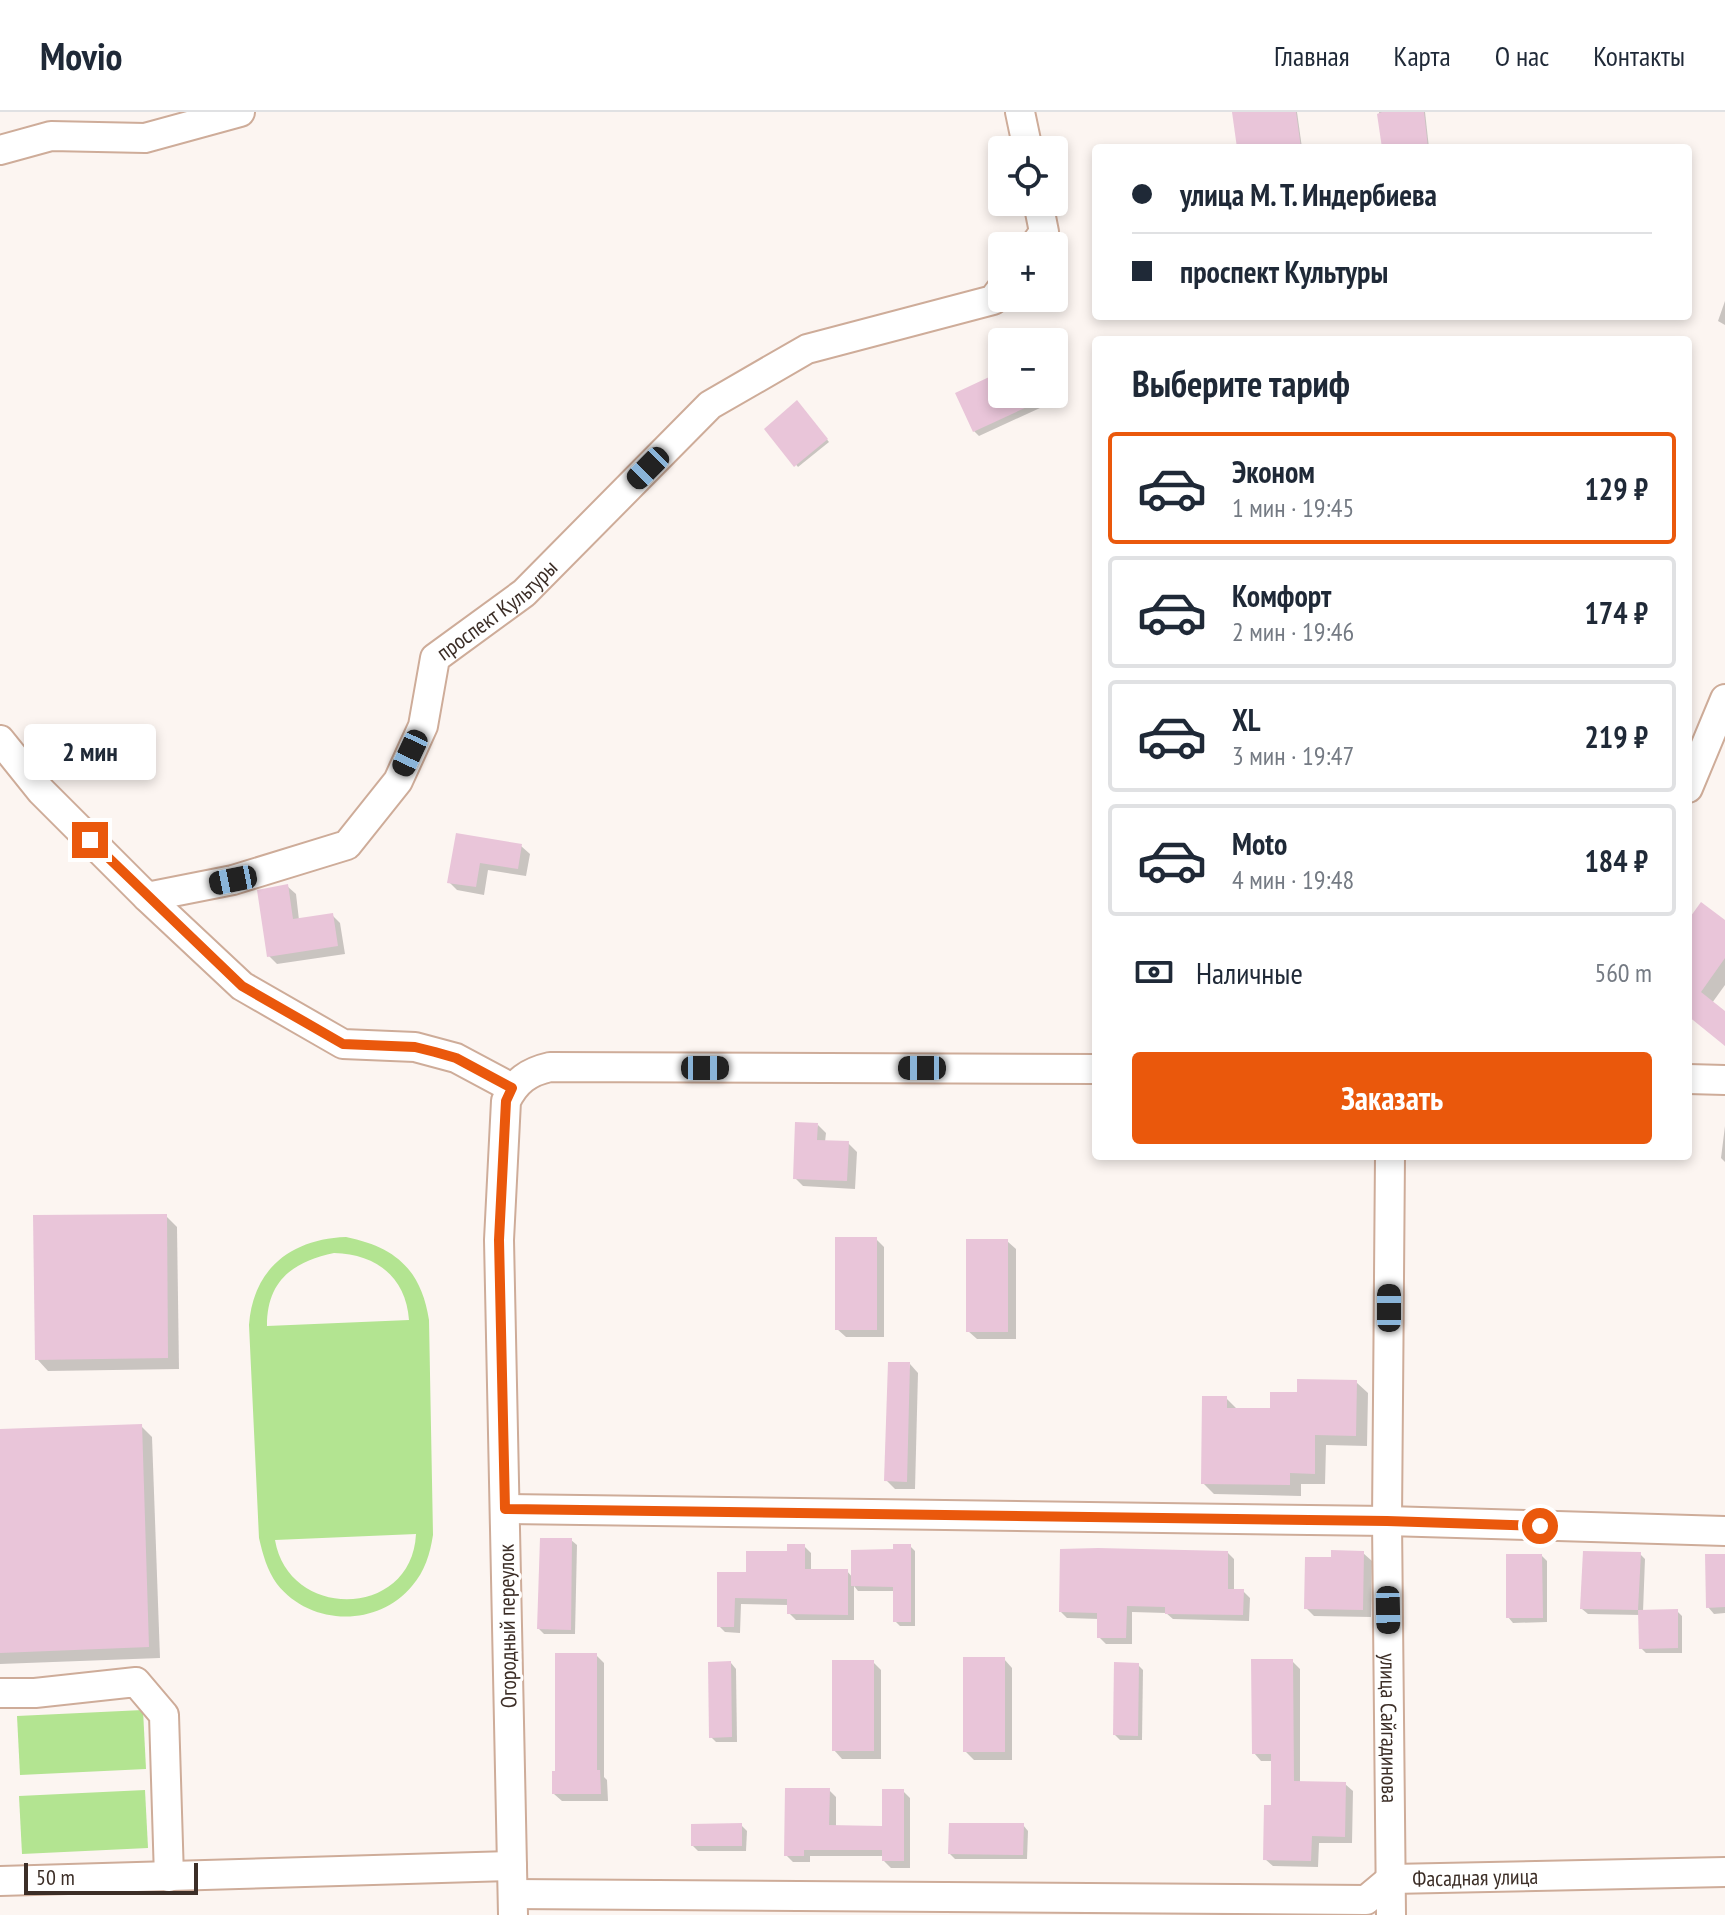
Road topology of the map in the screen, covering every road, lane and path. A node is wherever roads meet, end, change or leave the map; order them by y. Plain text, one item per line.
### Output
1 (240, 112) edge
2 (1020, 112) edge
3 (1025, 136) edge
4 (0, 150) edge
5 (988, 301) edge
6 (1725, 699) edge
7 (0, 740) edge
8 (1692, 778) edge
9 (147, 897) junction
10 (1092, 1069) edge
11 (1692, 1079) edge
12 (1725, 1080) edge
13 (512, 1088) junction
14 (1390, 1160) edge
15 (505, 1509) junction
16 (1387, 1521) junction
17 (1725, 1531) edge
18 (0, 1693) edge
19 (1725, 1872) edge
20 (169, 1877) junction
21 (1391, 1879) junction
22 (0, 1881) edge
23 (513, 1892) edge
24 (1391, 1915) edge

1 - 4 street
2 - 3 street
5 - 9 street, проспект Культуры
6 - 8 street
7 - 9 street
9 - 13 street
10 - 13 street
11 - 12 street
13 - 15 street, Огородный переулок
14 - 16 street, улица Сайгадинова
15 - 16 street
15 - 23 street, Огородный переулок
16 - 17 street
16 - 21 street, улица Сайгадинова
18 - 20 street
19 - 21 street, Фасадная улица
20 - 22 street, Фасадная улица
20 - 23 street, Фасадная улица
21 - 23 street, Фасадная улица
21 - 24 street, улица Сайгадинова

